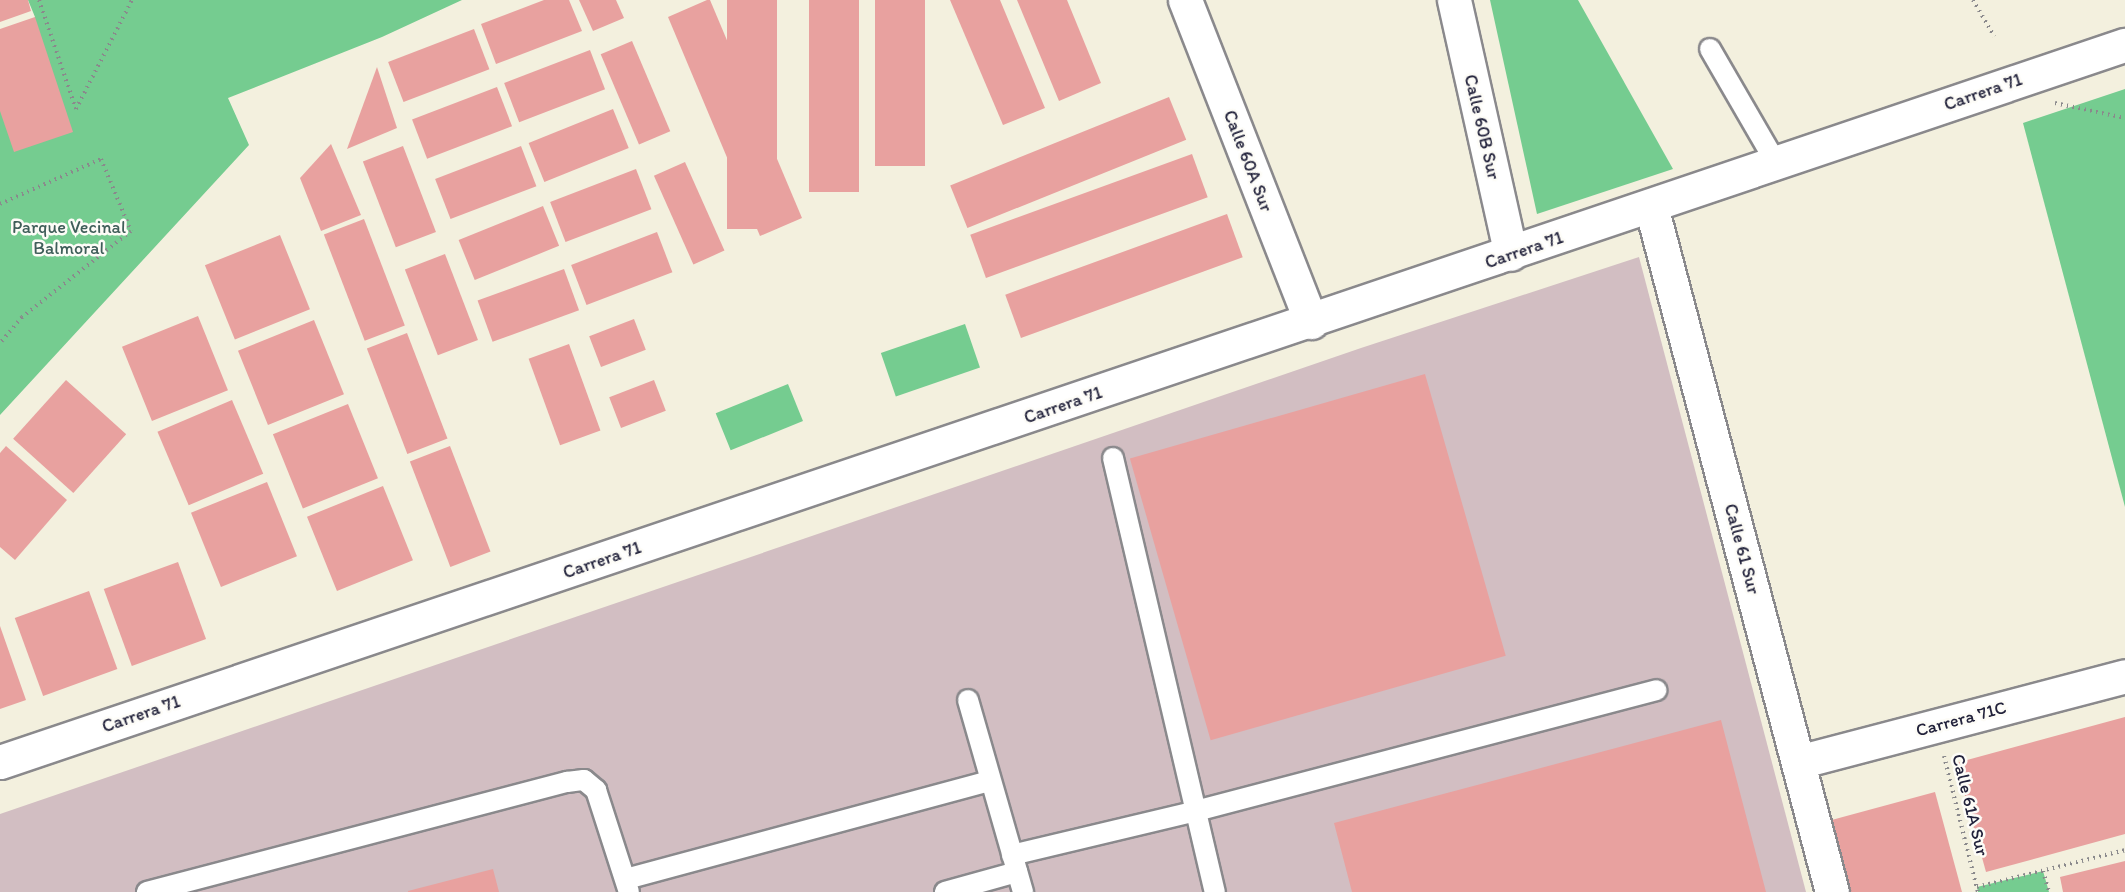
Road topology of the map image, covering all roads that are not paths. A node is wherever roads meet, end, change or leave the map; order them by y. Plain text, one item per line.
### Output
1 (1185, 0) edge
2 (1454, 0) edge
3 (2125, 45) edge
4 (1710, 49) dead end
5 (1776, 163) junction
6 (1651, 206) junction
7 (1511, 254) junction
8 (1311, 322) junction
9 (1113, 458) dead end
10 (2125, 676) edge
11 (1656, 690) dead end
12 (968, 700) dead end
13 (0, 762) edge
14 (1798, 762) junction
15 (989, 781) junction
16 (1196, 811) junction
17 (1014, 864) junction
18 (628, 885) edge
19 (147, 892) edge
20 (945, 892) edge
21 (1023, 892) edge
22 (1215, 892) edge
23 (1832, 892) edge

1 - 8 street, Calle 60A Sur
2 - 7 street, Calle 60B Sur
3 - 5 street, Carrera 71
4 - 5 lane
5 - 6 street, Carrera 71
6 - 7 street, Carrera 71
6 - 14 street, Calle 61 Sur
7 - 8 street, Carrera 71
8 - 13 street, Carrera 71
9 - 16 lane
10 - 14 street, Carrera 71C
11 - 16 lane
12 - 15 lane
14 - 23 street, Calle 61 Sur
15 - 17 lane
15 - 18 lane
16 - 17 lane
16 - 22 lane
17 - 20 lane
17 - 21 lane
18 - 19 lane

